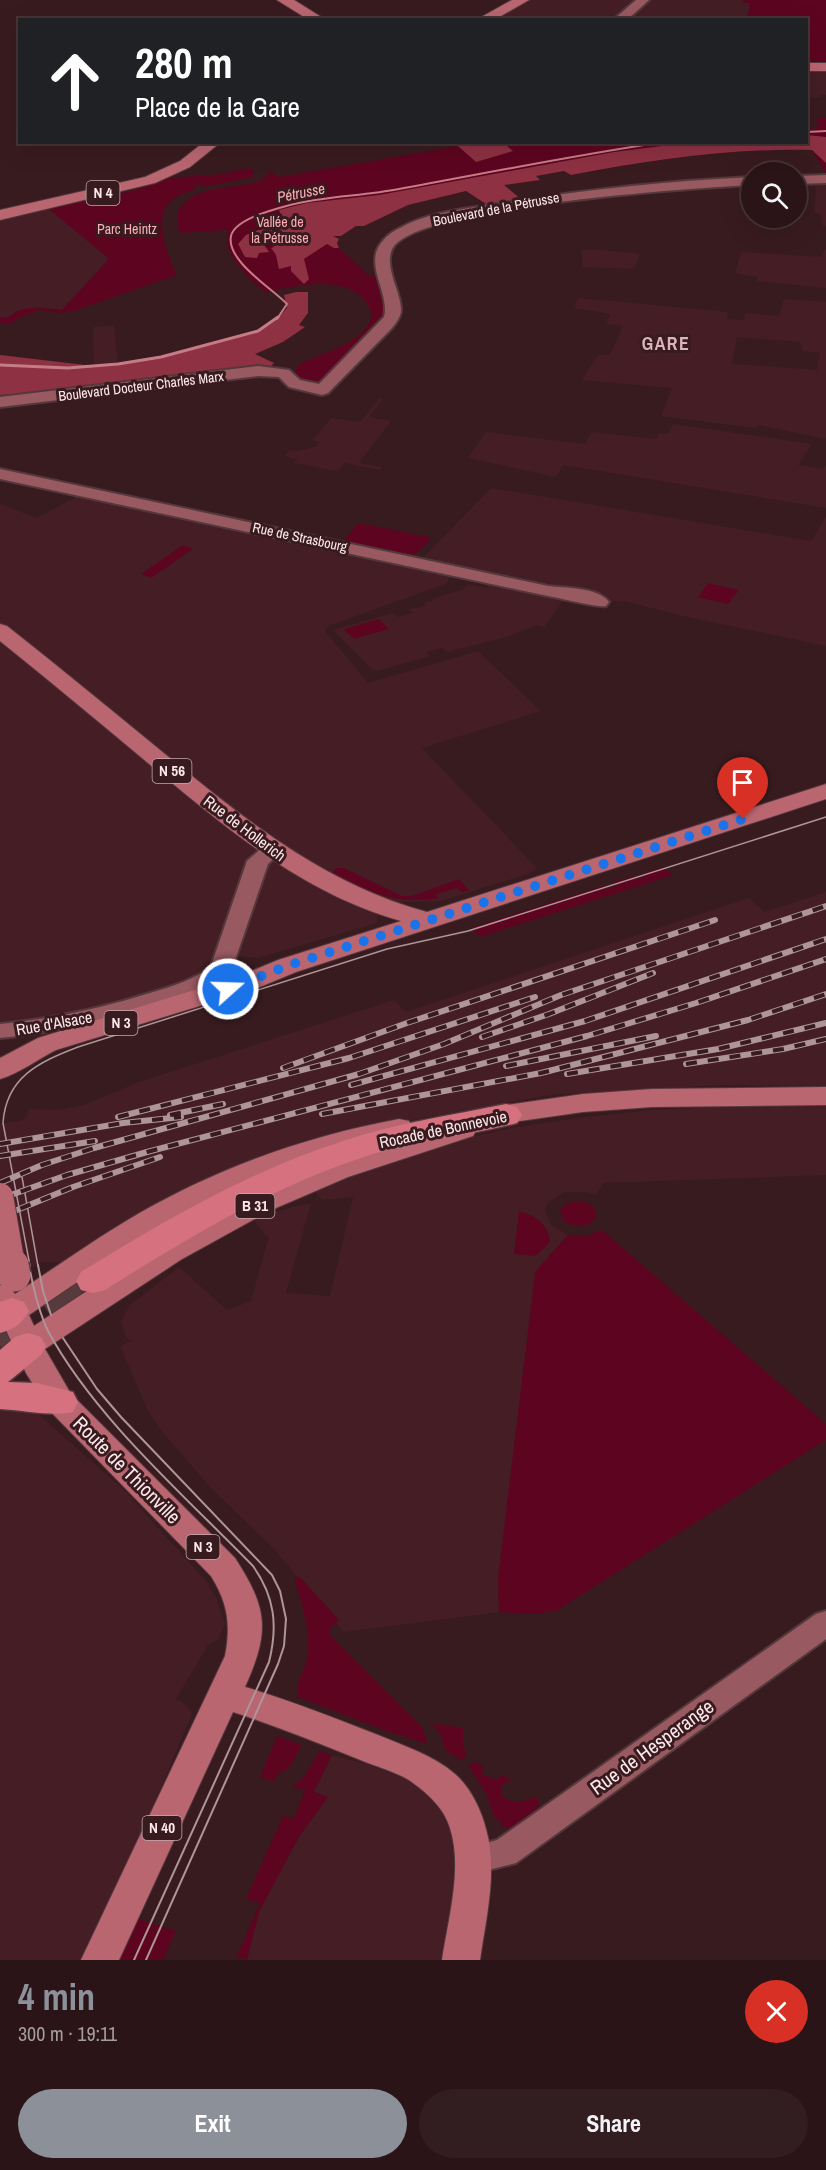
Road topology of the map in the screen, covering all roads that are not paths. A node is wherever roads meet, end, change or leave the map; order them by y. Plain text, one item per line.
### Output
1 (284, 0) edge
2 (522, 0) edge
3 (643, 0) edge
4 (316, 18) edge
5 (486, 18) edge
6 (621, 18) edge
7 (808, 67) edge
8 (826, 67) edge
9 (211, 144) edge
10 (826, 179) edge
11 (807, 180) edge
12 (741, 182) edge
13 (0, 215) edge
14 (283, 373) joint
15 (0, 402) edge
16 (7, 476) edge
17 (600, 602) dead end
18 (0, 630) edge
19 (826, 791) edge
20 (271, 850) junction
21 (428, 920) junction
22 (0, 1031) edge
23 (71, 1038) junction
24 (0, 1070) edge
25 (0, 1085) edge
26 (826, 1096) edge
27 (506, 1115) junction
28 (0, 1196) edge
29 (93, 1281) tunnel mouth
30 (7, 1300) edge
31 (28, 1346) junction
32 (0, 1371) edge
33 (0, 1395) edge
34 (60, 1402) junction
35 (826, 1623) edge
36 (224, 1695) junction
37 (473, 1860) junction
38 (100, 1960) edge
39 (460, 1960) edge

1 - 4 main road
2 - 5 main road
3 - 6 main road
7 - 8 main road
9 - 13 main road, N 4
10 - 11 main road
12 - 14 main road, Boulevard de la Pétrusse
14 - 15 main road, Boulevard Docteur Charles Marx
16 - 17 main road, Rue de Strasbourg
18 - 20 main road, Rue de Hollerich / N 56
19 - 21 main road, N 3
20 - 21 main road, Rue de Hollerich / N 56
20 - 22 main road, Rue d'Alsace
21 - 23 main road, N 3
23 - 24 main road, N 3
23 - 25 main road
26 - 27 main road, Rocade de Bonnevoie / B 31
27 - 29 highway, Rocade de Bonnevoie / B 31
27 - 30 main road, B 31
27 - 31 main road, B 31
28 - 30 main road, bridge
30 - 31 main road
31 - 32 highway
31 - 34 main road, N 3
33 - 34 highway
34 - 36 main road, Route de Thionville / N 3
35 - 37 main road, Rue de Hesperange
36 - 37 main road
36 - 38 main road, N 40
37 - 39 main road

